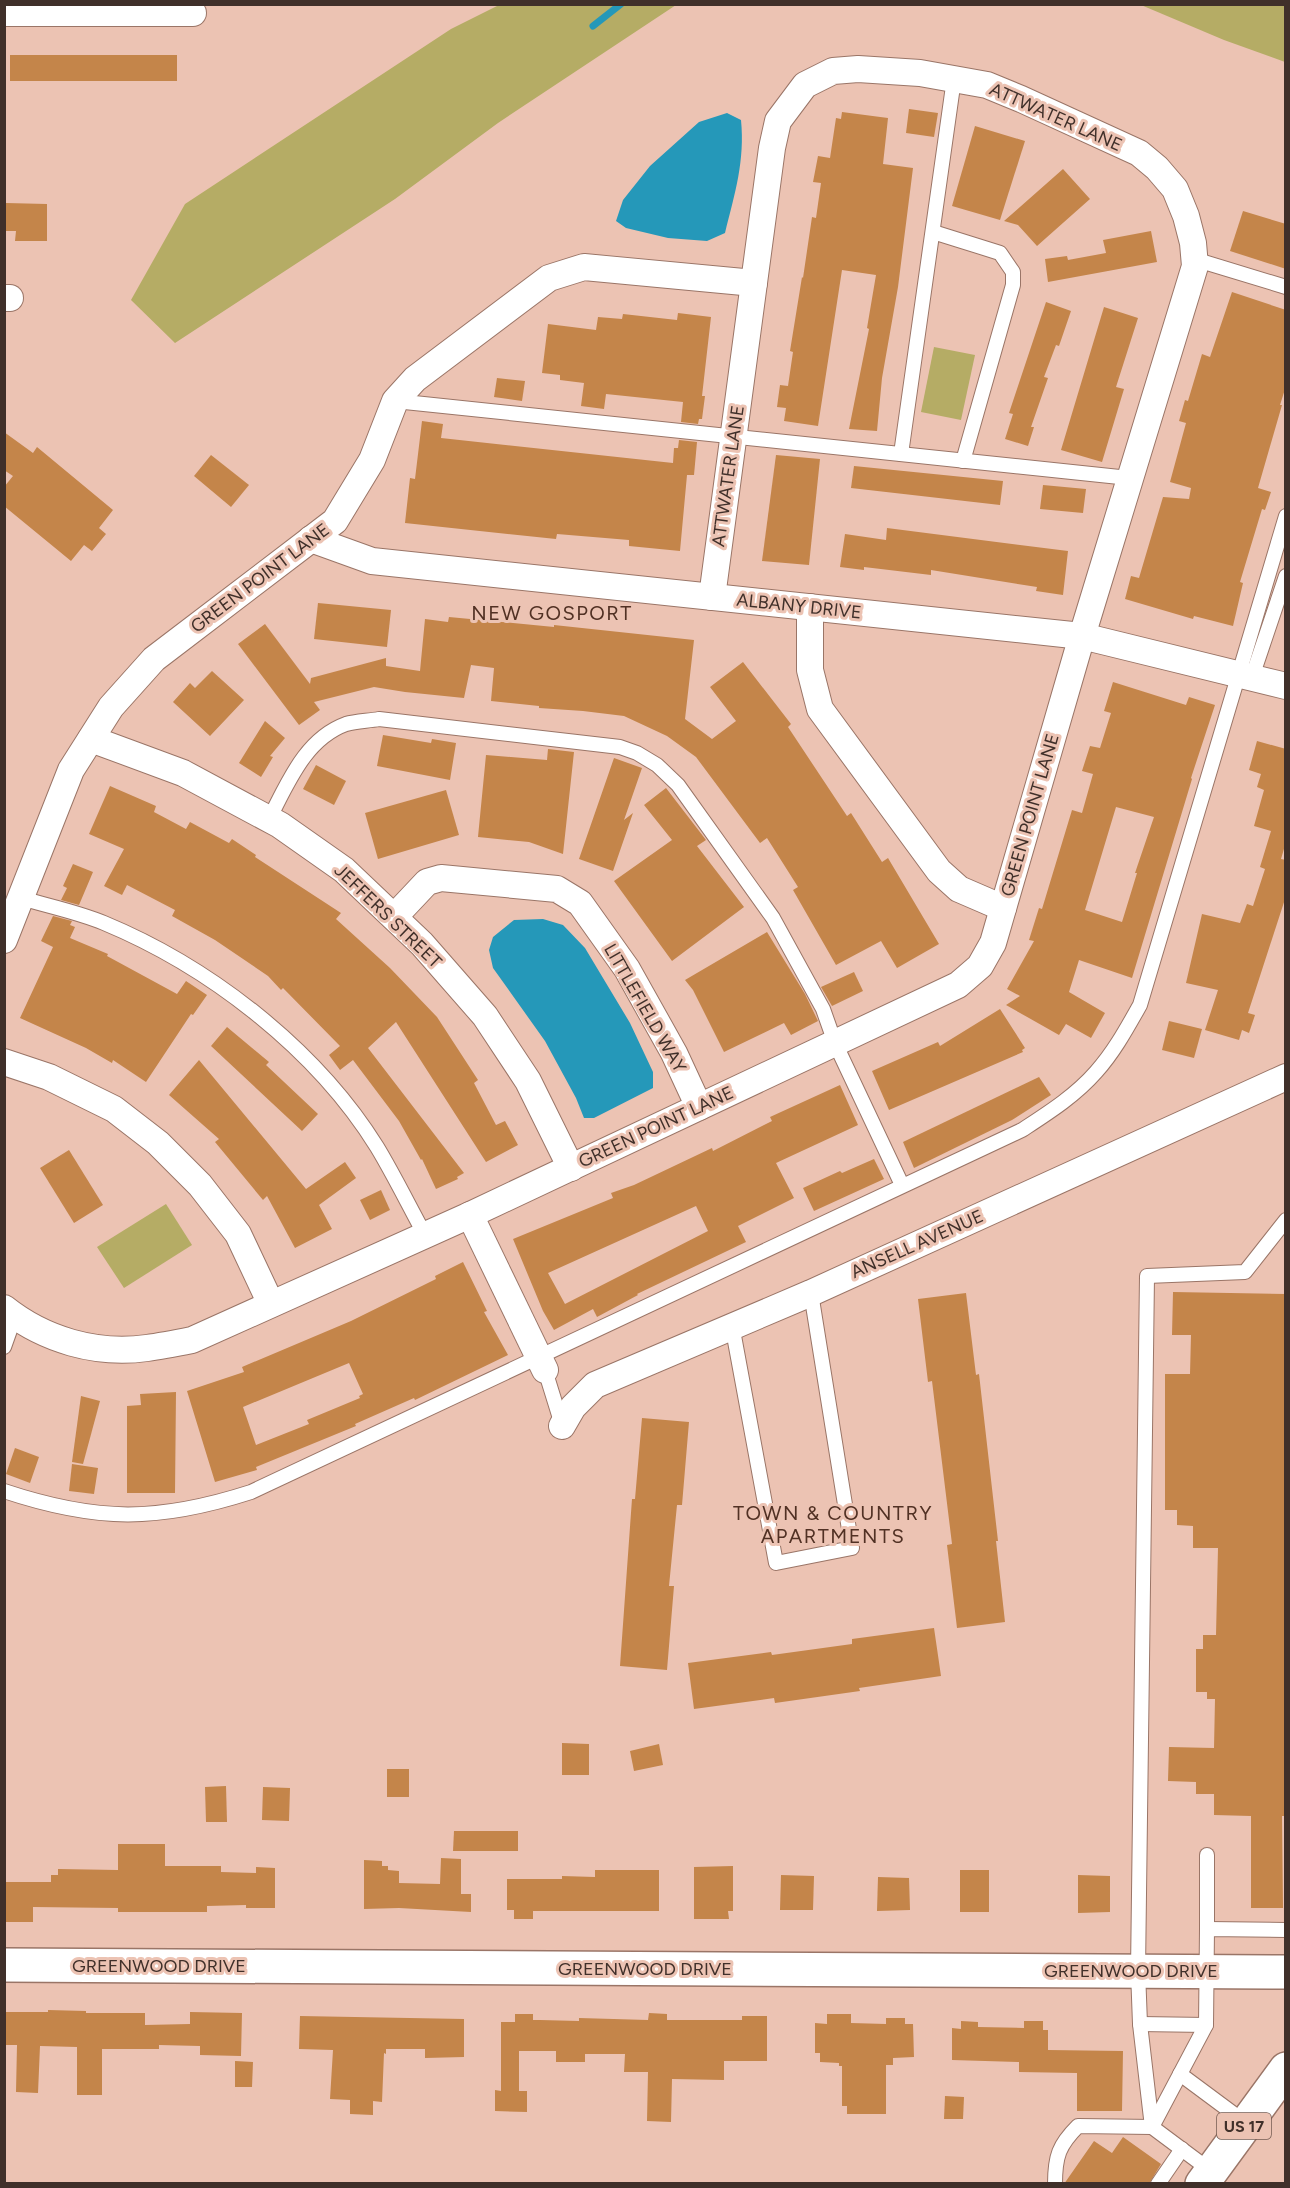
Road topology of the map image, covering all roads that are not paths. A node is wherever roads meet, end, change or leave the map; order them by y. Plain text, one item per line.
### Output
1 (4, 13) edge
2 (193, 13) dead end
3 (954, 80) junction
4 (933, 232) junction
5 (1194, 259) junction
6 (754, 283) junction
7 (1286, 287) edge
8 (395, 401) junction
9 (734, 437) junction
10 (901, 454) junction
11 (963, 461) junction
12 (1130, 478) junction
13 (1286, 516) edge
14 (311, 539) junction
15 (1286, 576) edge
16 (712, 597) junction
17 (810, 607) junction
18 (1082, 636) junction
19 (1246, 676) junction
20 (1286, 686) edge
21 (91, 739) junction
22 (268, 819) junction
23 (1003, 908) junction
24 (394, 917) junction
25 (11, 918) edge
26 (835, 1043) junction
27 (4, 1062) edge
28 (1286, 1077) edge
29 (699, 1107) junction
30 (570, 1168) junction
31 (902, 1185) junction
32 (470, 1215) junction
33 (1286, 1220) edge
34 (425, 1235) junction
35 (811, 1293) junction
36 (271, 1304) junction
37 (10, 1312) edge
38 (732, 1325) junction
39 (4, 1347) edge
40 (541, 1364) junction
41 (562, 1426) joint
42 (4, 1491) edge
43 (1207, 1854) dead end
44 (1207, 1929) junction
45 (1286, 1930) edge
46 (4, 1965) edge
47 (1138, 1971) junction
48 (1205, 1972) junction
49 (1286, 1972) edge
50 (1140, 2024) junction
51 (1206, 2025) junction
52 (1180, 2074) junction
53 (1281, 2083) edge
54 (1246, 2123) junction
55 (1152, 2127) junction
56 (1182, 2149) junction
57 (1207, 2177) edge
58 (1055, 2184) edge
59 (1158, 2184) edge

1 - 2 street
3 - 4 lane
3 - 5 street, ATTWATER LANE
3 - 6 street, ATTWATER LANE
4 - 10 lane
4 - 11 lane
5 - 7 lane
5 - 12 street, ATTWATER LANE
6 - 8 street, GREEN POINT LANE
6 - 9 street, ATTWATER LANE
8 - 9 lane
8 - 14 street, GREEN POINT LANE
9 - 10 lane
9 - 16 street, ATTWATER LANE
10 - 11 lane
11 - 12 lane
12 - 18 street, ATTWATER LANE
13 - 19 lane
14 - 16 street, ALBANY DRIVE
14 - 21 street, GREEN POINT LANE
15 - 19 lane
16 - 17 street, ALBANY DRIVE
17 - 18 street, ALBANY DRIVE
17 - 23 street
18 - 19 street, ALBANY DRIVE
18 - 23 street, GREEN POINT LANE
19 - 20 street, ALBANY DRIVE
19 - 31 lane
21 - 22 street, JEFFERS STREET
21 - 25 street, GREEN POINT LANE
22 - 24 street, JEFFERS STREET
22 - 26 lane
23 - 26 street, GREEN POINT LANE
24 - 29 street, LITTLEFIELD WAY
24 - 30 street, JEFFERS STREET
25 - 34 lane
26 - 29 street, GREEN POINT LANE
26 - 31 lane
27 - 36 street
28 - 35 street, ANSELL AVENUE
29 - 30 street, GREEN POINT LANE
30 - 32 street, GREEN POINT LANE
31 - 40 lane
32 - 34 street, GREEN POINT LANE
32 - 40 street
33 - 47 lane
34 - 36 street, GREEN POINT LANE
35 - 38 street, ANSELL AVENUE
35 - 38 lane
36 - 37 street, GREEN POINT LANE
37 - 39 lane
38 - 41 street, ANSELL AVENUE
40 - 41 lane
40 - 42 lane
43 - 44 lane
44 - 45 lane
44 - 48 lane
46 - 47 street, GREENWOOD DRIVE
47 - 48 street, GREENWOOD DRIVE
47 - 50 lane
48 - 49 street, GREENWOOD DRIVE
48 - 51 lane
50 - 51 lane
50 - 55 lane
51 - 52 lane
52 - 54 lane
52 - 55 lane
53 - 54 street, US 17
54 - 57 street, US 17
55 - 56 lane
55 - 58 lane
56 - 57 lane
56 - 59 lane

